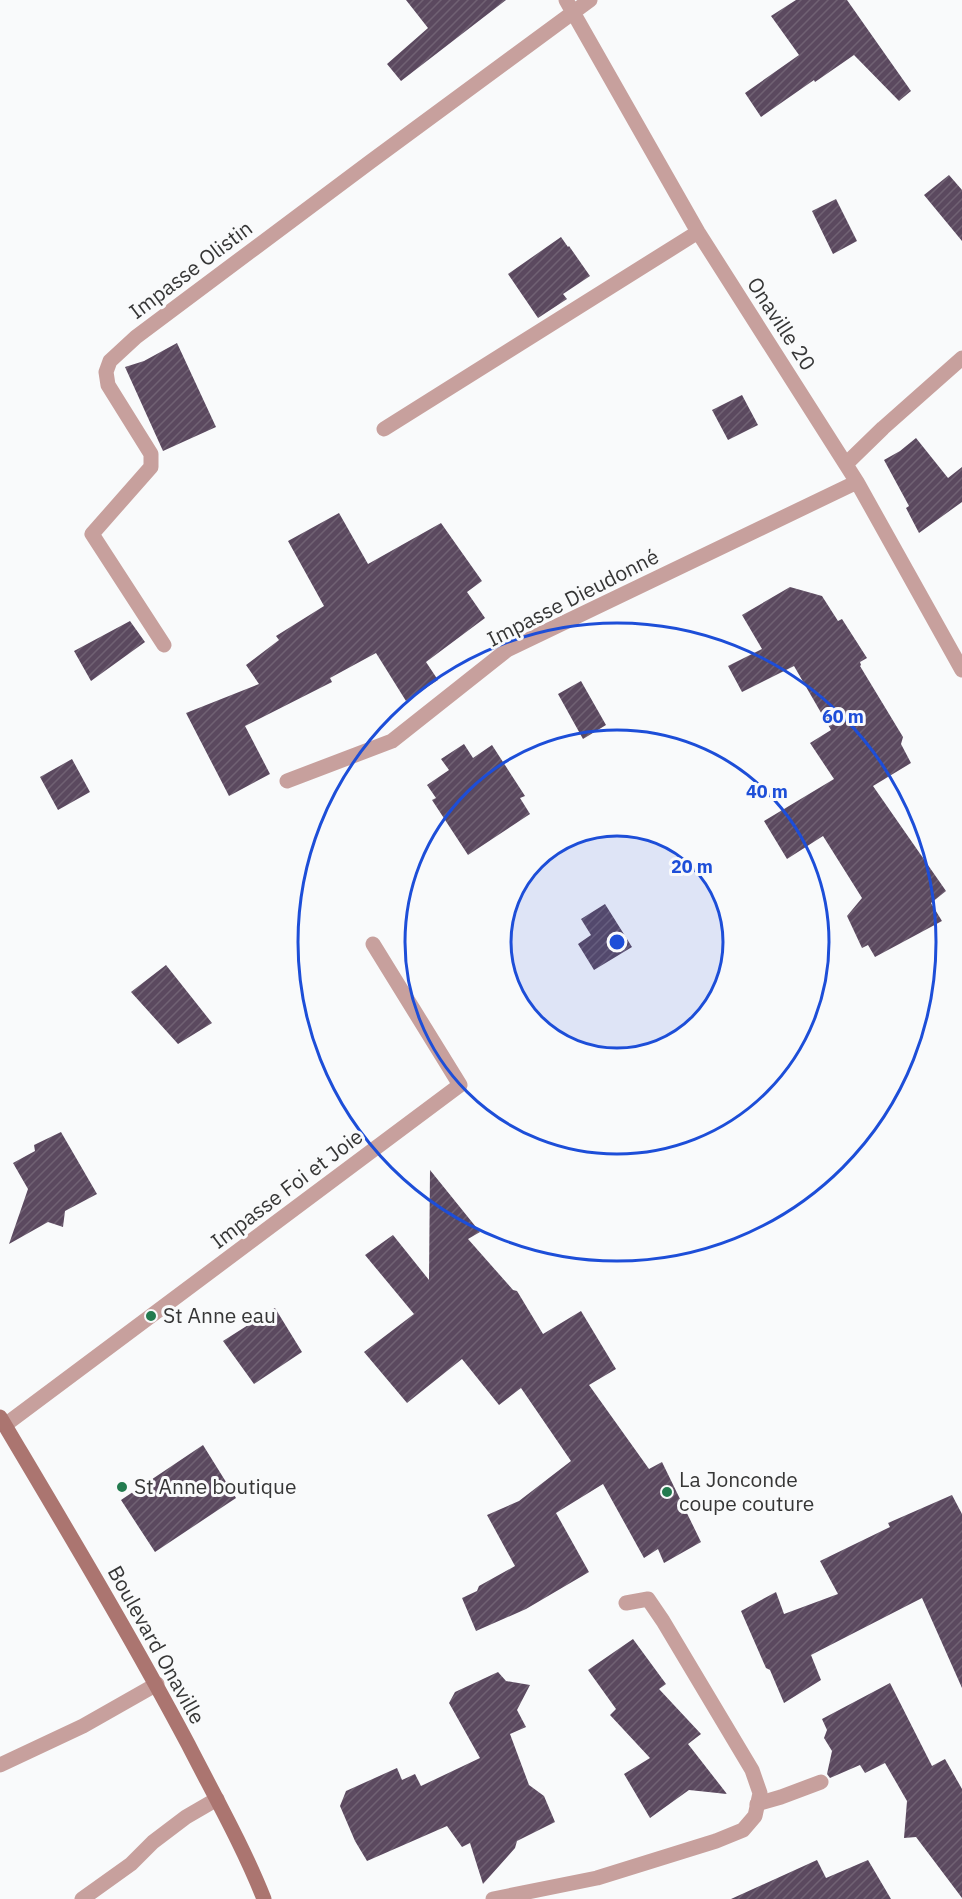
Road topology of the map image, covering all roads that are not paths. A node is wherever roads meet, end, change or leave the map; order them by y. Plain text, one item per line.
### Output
1 (590, 0) edge
2 (570, 7) edge
3 (698, 232) junction
4 (962, 358) edge
5 (384, 429) dead end
6 (846, 464) junction
7 (857, 482) junction
8 (164, 645) dead end
9 (962, 670) edge
10 (287, 781) dead end
11 (373, 944) dead end
12 (2, 1421) edge
13 (626, 1603) dead end
14 (157, 1684) junction
15 (0, 1765) edge
16 (821, 1782) dead end
17 (216, 1799) junction
18 (757, 1804) junction
19 (82, 1899) edge
20 (264, 1899) edge
21 (493, 1899) edge

1 - 2 street
2 - 3 street, Onaville 20
2 - 8 street, Impasse Olistin
3 - 5 street
3 - 6 street, Onaville 20
4 - 6 street
6 - 7 street, Onaville 20
7 - 9 street, Onaville 20
7 - 10 street, Impasse Dieudonné
11 - 12 street, Impasse Foi et Joie
12 - 14 street, Boulevard Onaville
13 - 18 street
14 - 15 street
14 - 17 street, Boulevard Onaville
16 - 18 street
17 - 19 street
17 - 20 street, Boulevard Onaville
18 - 21 street

